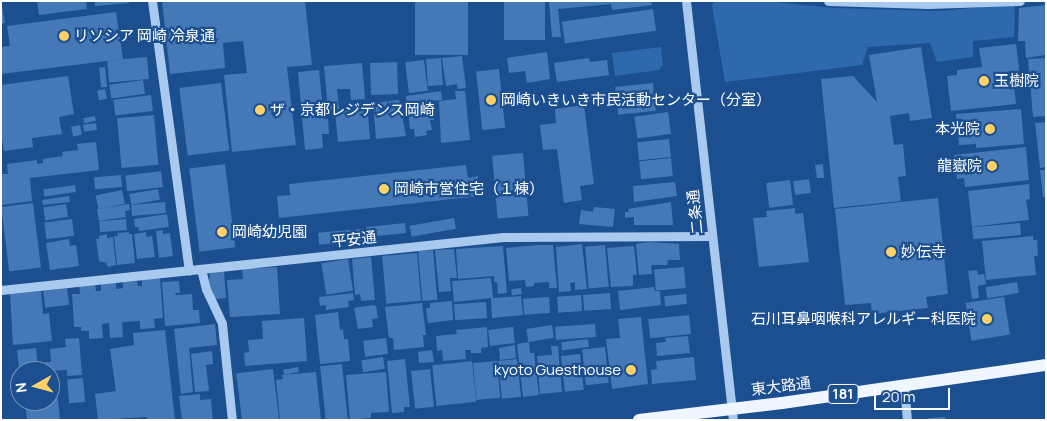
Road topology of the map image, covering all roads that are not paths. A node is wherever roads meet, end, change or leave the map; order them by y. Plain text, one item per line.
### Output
1 (152, 1) edge
2 (686, 1) edge
3 (828, 1) edge
4 (1020, 1) edge
5 (711, 236) junction
6 (201, 269) junction
7 (189, 270) junction
8 (1, 290) edge
9 (1046, 365) edge
10 (904, 386) junction
11 (733, 414) edge
12 (232, 420) edge
13 (639, 420) edge
14 (907, 420) edge

1 - 7 street
2 - 5 street, 二条通
3 - 4 street
5 - 6 street, 平安通
5 - 11 street, 二条通
6 - 7 street, 平安通
6 - 12 street
7 - 8 street, 平安通
9 - 10 main road, 東大路通 / 181
10 - 11 main road, 東大路通 / 181
10 - 14 street
11 - 13 main road, 東大路通 / 181

